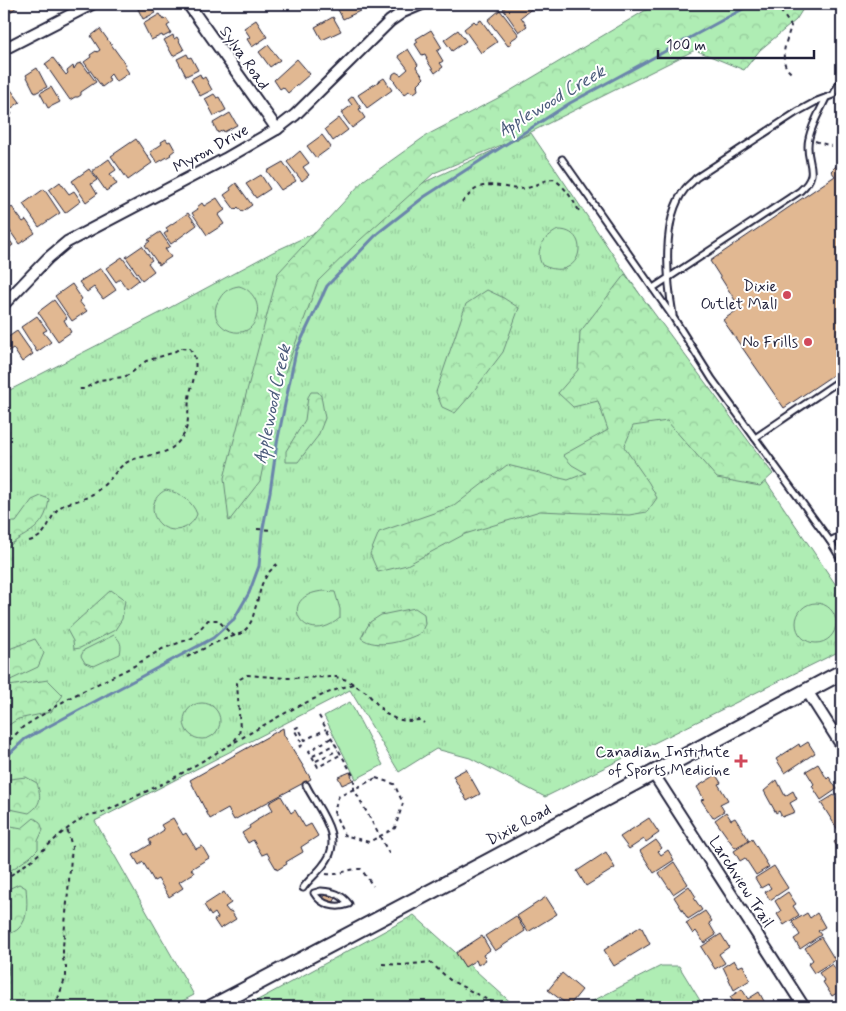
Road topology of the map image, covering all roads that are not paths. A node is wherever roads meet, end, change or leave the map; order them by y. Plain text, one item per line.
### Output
1 (92, 4) edge
2 (188, 4) edge
3 (422, 4) edge
4 (4, 50) edge
5 (842, 79) edge
6 (826, 98) junction
7 (277, 129) junction
8 (562, 159) dead end
9 (668, 278) junction
10 (653, 288) junction
11 (4, 304) edge
12 (673, 316) junction
13 (842, 379) edge
14 (755, 438) junction
15 (842, 535) edge
16 (830, 541) junction
17 (842, 561) edge
18 (842, 672) edge
19 (807, 692) junction
20 (842, 746) edge
21 (653, 772) junction
22 (306, 785) dead end
23 (304, 888) dead end
24 (349, 904) joint
25 (212, 1007) edge
26 (804, 1007) edge

1 - 4 street
2 - 7 street, Sylva Road
3 - 7 street, Myron Drive
5 - 6 lane
6 - 9 lane
6 - 9 lane
7 - 11 street, Myron Drive
8 - 10 lane
9 - 10 lane
9 - 12 lane
10 - 12 lane
12 - 14 lane
13 - 14 lane
14 - 16 lane
15 - 16 lane
16 - 17 lane
18 - 19 main road, Dixie Road
19 - 20 street
19 - 21 main road, Dixie Road
21 - 25 main road, Dixie Road
21 - 26 street, Larchview Trail
22 - 23 lane
24 - 24 lane

